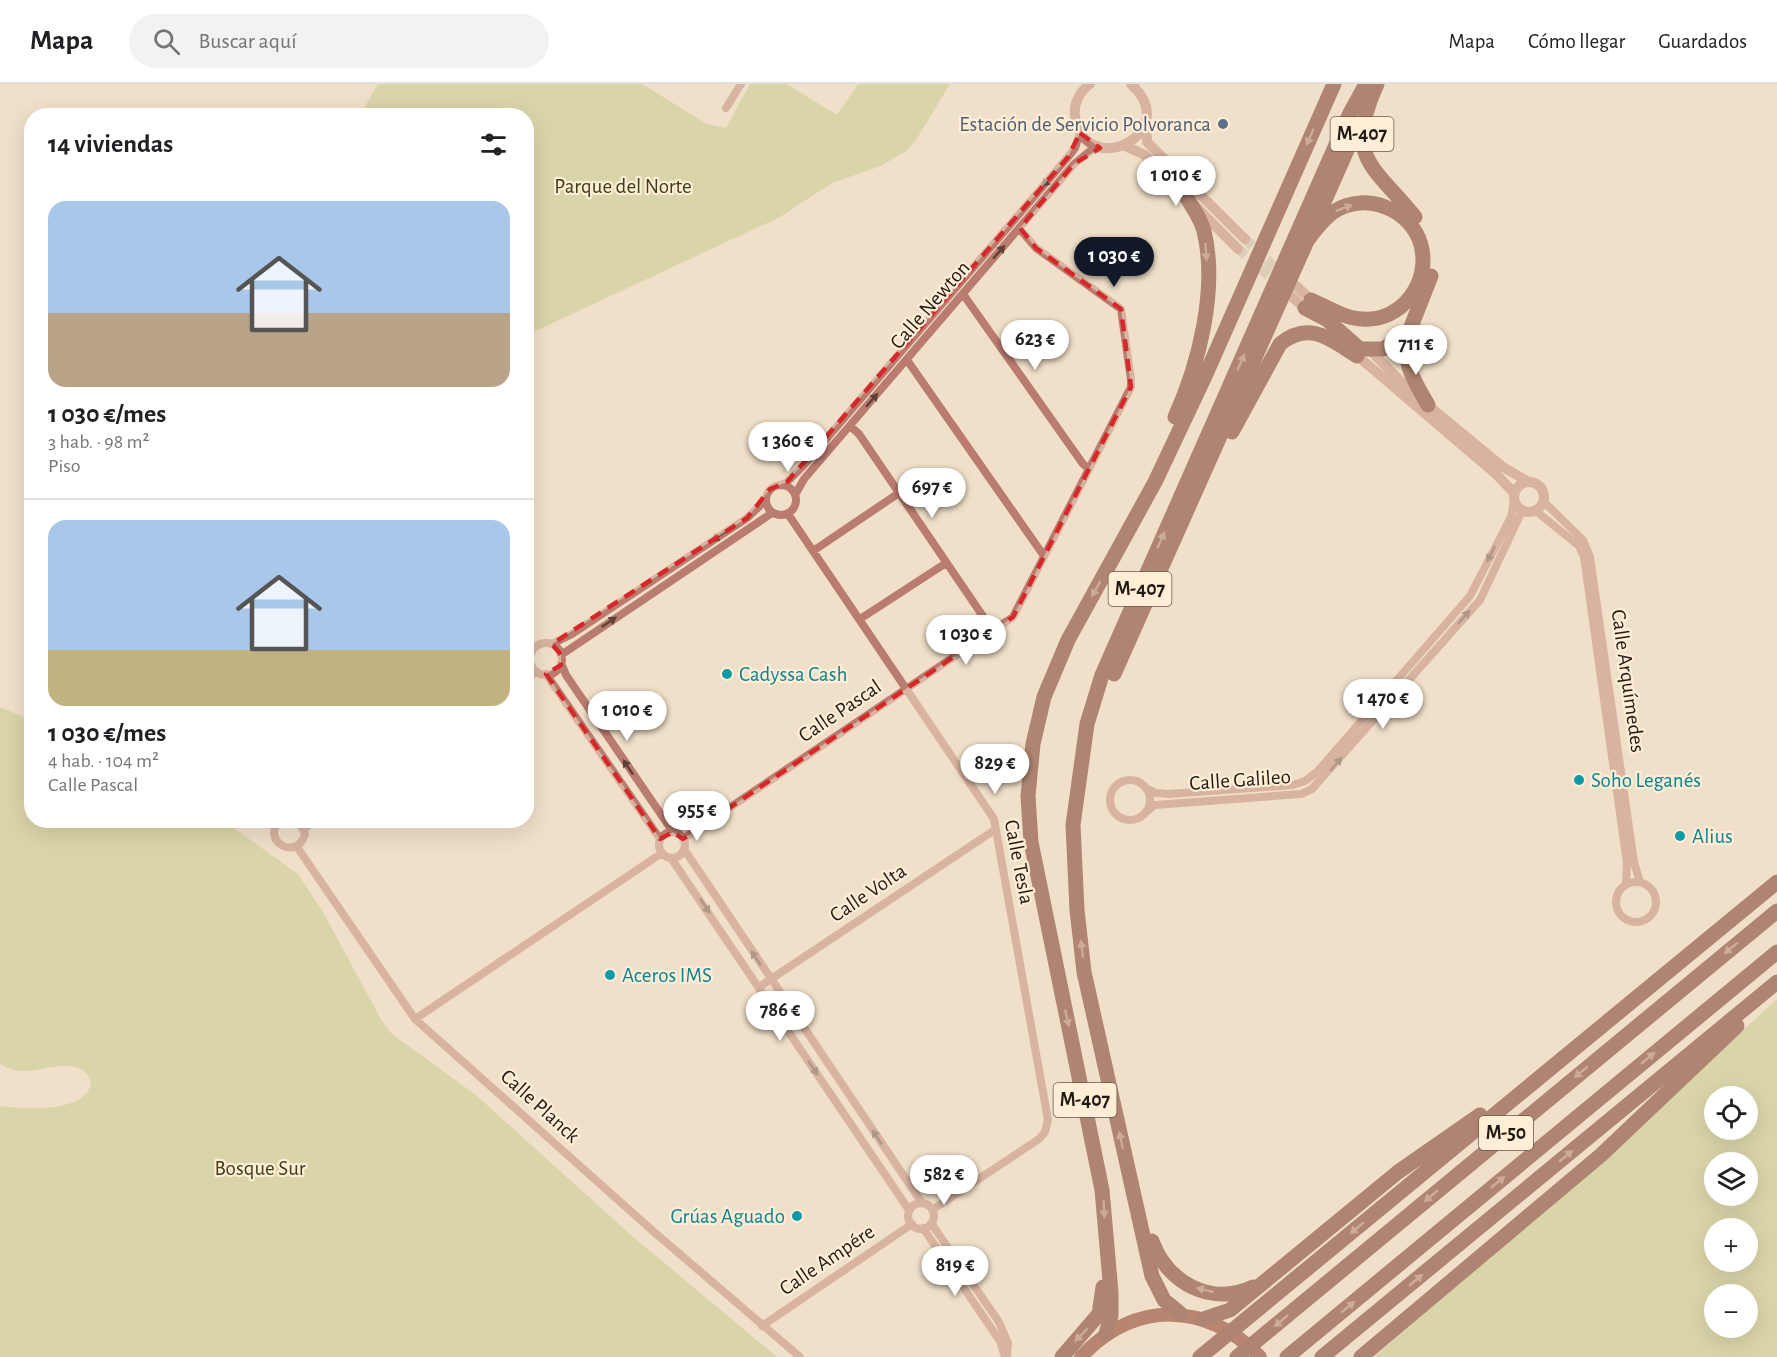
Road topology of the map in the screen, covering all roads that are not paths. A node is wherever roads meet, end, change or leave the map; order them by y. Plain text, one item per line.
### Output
1 (741, 84) edge
2 (1074, 84) edge
3 (1090, 84) edge
4 (1131, 84) edge
5 (1334, 84) edge
6 (1366, 84) edge
7 (1377, 84) edge
8 (1079, 96) junction
9 (726, 108) dead end
10 (1364, 112) junction
11 (1146, 120) junction
12 (1080, 133) junction
13 (1125, 146) junction
14 (1100, 147) junction
15 (1187, 198) junction
16 (1019, 228) junction
17 (1307, 241) junction
18 (1291, 262) junction
19 (963, 294) junction
20 (1284, 296) junction
21 (1308, 304) junction
22 (1409, 332) junction
23 (1364, 353) junction
24 (907, 360) junction
25 (1428, 405) junction
26 (850, 426) junction
27 (1089, 469) junction
28 (1527, 481) junction
29 (1155, 482) junction
30 (1200, 482) junction
31 (781, 484) junction
32 (899, 493) junction
33 (795, 495) junction
34 (1514, 497) junction
35 (765, 501) junction
36 (1544, 502) junction
37 (1522, 511) junction
38 (1536, 511) junction
39 (772, 513) junction
40 (788, 514) junction
41 (813, 551) junction
42 (1044, 556) junction
43 (946, 563) junction
44 (860, 620) junction
45 (993, 631) junction
46 (552, 644) junction
47 (534, 649) edge
48 (561, 659) junction
49 (534, 667) edge
50 (542, 673) junction
51 (534, 676) edge
52 (907, 688) junction
53 (1147, 789) junction
54 (1145, 813) junction
55 (275, 828) edge
56 (304, 829) edge
57 (996, 829) junction
58 (673, 832) junction
59 (660, 839) junction
60 (684, 844) junction
61 (297, 847) junction
62 (662, 853) junction
63 (671, 858) junction
64 (1640, 882) junction
65 (1777, 882) edge
66 (1626, 884) junction
67 (1076, 897) junction
68 (1777, 911) edge
69 (1777, 952) edge
70 (771, 980) junction
71 (1777, 982) edge
72 (759, 987) junction
73 (1777, 988) edge
74 (415, 1019) junction
75 (1596, 1029) junction
76 (1133, 1197) junction
77 (922, 1203) junction
78 (909, 1210) junction
79 (932, 1210) junction
80 (931, 1223) junction
81 (912, 1224) junction
82 (923, 1228) junction
83 (1106, 1242) junction
84 (1261, 1284) junction
85 (1181, 1314) junction
86 (1203, 1319) junction
87 (762, 1326) junction
88 (1106, 1334) junction
89 (800, 1357) edge
90 (1006, 1357) edge
91 (1062, 1357) edge
92 (1081, 1357) edge
93 (1200, 1357) edge
94 (1237, 1357) edge
95 (1260, 1357) edge
96 (1287, 1357) edge
97 (1322, 1357) edge
98 (1360, 1357) edge

1 - 9 street
2 - 8 street
3 - 8 street
4 - 11 street
5 -> 29 highway, M-407
6 - 18 highway, M-407
7 - 10 highway, M-407
8 - 12 street
10 - 17 highway, M-407
10 - 22 highway, M-407
11 - 13 street
11 - 15 street
12 - 14 street
12 -> 31 street, Calle Newton
13 - 14 street
13 - 15 street
14 - 16 street, Calle Newton
15 -> 29 highway, M-407
19 -> 16 street, Calle Newton
16 - 27 street, Calle Pascal
17 - 18 highway, M-407
17 -> 21 highway, M-407
18 - 20 highway, M-407
19 - 24 street, Calle Newton
19 - 27 street
20 - 21 street
20 - 30 highway, M-407
67 -> 20 highway, M-407
21 - 23 highway
22 - 23 highway
22 - 25 highway, M-407
23 - 25 street
23 - 30 highway, M-407
23 - 34 street
26 -> 24 street, Calle Newton
24 - 42 street
25 - 28 street
26 - 32 street
26 - 33 street, Calle Newton
27 - 42 street, Calle Pascal
28 - 34 street
28 - 36 street
29 -> 83 highway, M-407
30 - 67 highway, M-407
31 - 33 street
31 - 35 street
32 - 41 street
32 - 43 street
33 - 40 street
34 - 37 street
34 -> 53 street, Calle Galileo
35 - 39 street
35 -> 46 street
36 - 38 street
36 - 64 street, Calle Arquímedes
37 - 38 street
54 -> 37 street, Calle Galileo
38 - 66 street, Calle Arquímedes
39 - 40 street
48 -> 39 street
40 - 41 street, Calle Tesla
41 - 44 street, Calle Tesla
42 - 45 street, Calle Pascal
43 - 44 street
43 - 45 street
44 - 52 street, Calle Tesla
45 - 52 street, Calle Pascal
46 - 47 street
46 - 48 street
48 - 50 street
58 -> 48 street
49 - 50 street
50 - 51 street
50 - 59 street
52 - 57 street, Calle Tesla
52 - 60 street, Calle Pascal
53 - 54 street
53 - 54 street
55 - 61 street
56 - 61 street
57 - 70 street, Calle Volta
57 - 79 street, Calle Tesla
58 - 59 street
58 - 60 street
59 - 62 street
60 - 63 street
70 -> 60 street
61 - 74 street, Calle Planck
62 - 63 street
62 - 74 street
63 -> 72 street
64 - 66 street
64 - 66 street, Calle Arquímedes
65 - 75 highway
76 -> 67 highway, M-407
68 -> 94 highway, M-50
96 -> 69 highway, M-50
70 - 72 street, Calle Volta
77 -> 70 street
97 -> 71 highway
72 -> 78 street
73 - 98 highway
74 - 87 street, Calle Planck
75 - 84 highway
75 -> 93 highway
84 -> 76 highway
76 - 85 highway, M-407
77 - 78 street
77 - 79 street
78 - 81 street
79 - 80 street
80 - 82 street
80 - 90 street
81 - 82 street
81 - 87 street, Calle Ampére
82 - 90 street
83 - 88 highway, M-407
83 -> 91 highway
84 - 86 highway
85 - 86 highway
85 - 88 highway
86 - 95 highway
87 - 89 street, Calle Planck
88 - 92 highway

